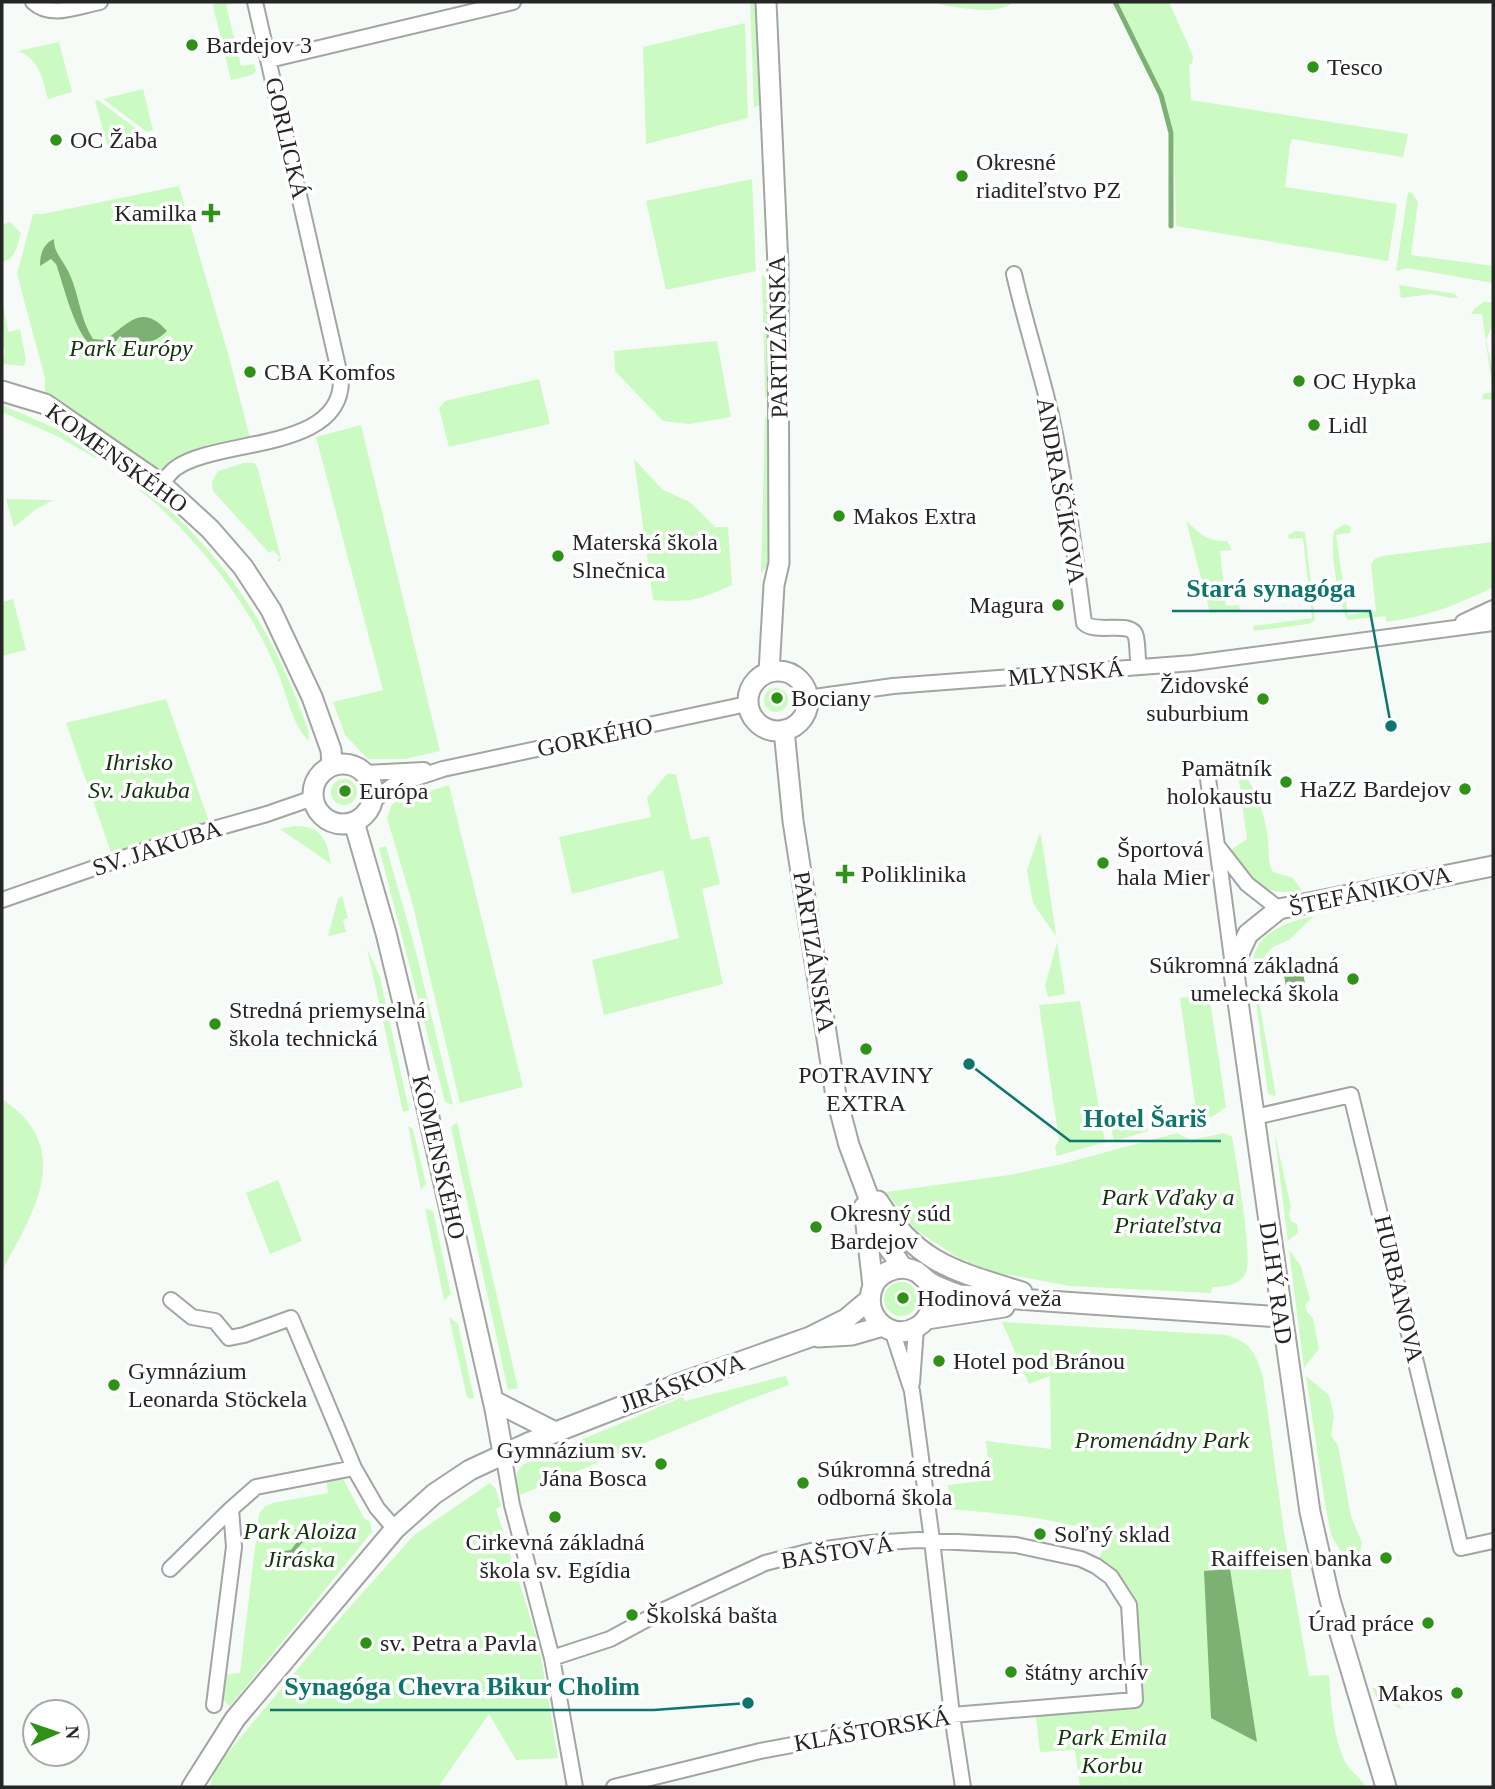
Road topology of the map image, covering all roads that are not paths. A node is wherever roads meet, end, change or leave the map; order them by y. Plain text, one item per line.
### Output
1 (33, 2) edge
2 (100, 2) edge
3 (255, 2) edge
4 (513, 2) edge
5 (766, 2) edge
6 (269, 60) junction
7 (1014, 274) dead end
8 (2, 391) edge
9 (161, 484) junction
10 (1493, 608) edge
11 (1493, 623) edge
12 (1449, 629) junction
13 (1139, 666) junction
14 (769, 672) junction
15 (807, 698) junction
16 (747, 704) junction
17 (784, 730) junction
18 (332, 765) junction
19 (443, 769) junction
20 (1208, 771) dead end
21 (365, 773) junction
22 (313, 798) junction
23 (372, 802) junction
24 (354, 822) junction
25 (1217, 846) junction
26 (1493, 866) edge
27 (2, 900) edge
28 (1279, 908) junction
29 (1233, 966) junction
30 (1255, 1116) junction
31 (858, 1171) junction
32 (903, 1268) junction
33 (928, 1281) junction
34 (872, 1292) junction
35 (172, 1300) dead end
36 (1050, 1301) junction
37 (1281, 1317) junction
38 (922, 1324) junction
39 (888, 1328) junction
40 (810, 1337) junction
41 (912, 1391) junction
42 (494, 1401) junction
43 (555, 1432) junction
44 (503, 1453) junction
45 (354, 1468) junction
46 (231, 1509) junction
47 (395, 1529) junction
48 (932, 1540) junction
49 (1493, 1541) edge
50 (170, 1569) dead end
51 (552, 1658) junction
52 (1135, 1700) joint
53 (214, 1705) dead end
54 (952, 1715) junction
55 (192, 1787) edge
56 (575, 1787) edge
57 (614, 1787) edge
58 (963, 1787) edge
59 (1386, 1787) edge

1 - 2 street
3 - 6 street
4 - 6 street, GORLICKÁ
5 - 14 street, PARTIZÁNSKA
6 - 9 street, GORLICKÁ
7 - 13 street, ANDRAŠČÍKOVA
8 - 9 street, KOMENSKÉHO
9 - 18 street, KOMENSKÉHO
10 - 12 street, MLYNSKÁ
11 - 12 street, MLYNSKÁ
12 - 13 street, MLYNSKÁ
13 - 15 street, MLYNSKÁ
14 - 15 street
14 - 16 street
15 - 17 street
16 - 17 street
16 - 19 street, GORKÉHO
17 - 31 street, PARTIZÁNSKA
18 - 21 street
18 - 22 street
19 - 21 street, GORKÉHO
19 - 23 street, GORKÉHO
20 - 25 street, DLHÝ RAD
21 - 23 street
22 - 24 street
22 - 27 street, SV. JAKUBA
23 - 24 street
24 - 42 street, KOMENSKÉHO
25 - 28 street
25 - 29 street, DLHÝ RAD
26 - 28 street, ŠTEFÁNIKOVA
28 - 29 street, ŠTEFÁNIKOVA
29 - 30 street, DLHÝ RAD
30 - 37 street, DLHÝ RAD
30 - 49 street, HURBANOVA
31 - 32 street, PARTIZÁNSKA
31 - 34 street, PARTIZÁNSKA
31 - 36 street
32 - 33 street
32 - 34 street
33 - 36 street
33 - 38 street
34 - 39 street
34 - 40 street, JIRÁSKOVA
35 - 45 street
36 - 37 street
36 - 38 street
37 - 59 street, DLHÝ RAD
38 - 39 street
38 - 41 street
39 - 40 street, JIRÁSKOVA
39 - 41 street
40 - 43 street, JIRÁSKOVA
41 - 48 street
42 - 43 street
42 - 44 street, KOMENSKÉHO
43 - 44 street, JIRÁSKOVA
44 - 47 street, JIRÁSKOVA
44 - 51 street
45 - 46 street
45 - 47 street
46 - 50 street
46 - 53 street
47 - 55 street, JIRÁSKOVA
48 - 51 street, BAŠTOVÁ
48 - 52 street, BAŠTOVÁ
48 - 54 street
51 - 56 street
52 - 54 street, KLÁŠTORSKÁ
54 - 57 street, KLÁŠTORSKÁ
54 - 58 street

